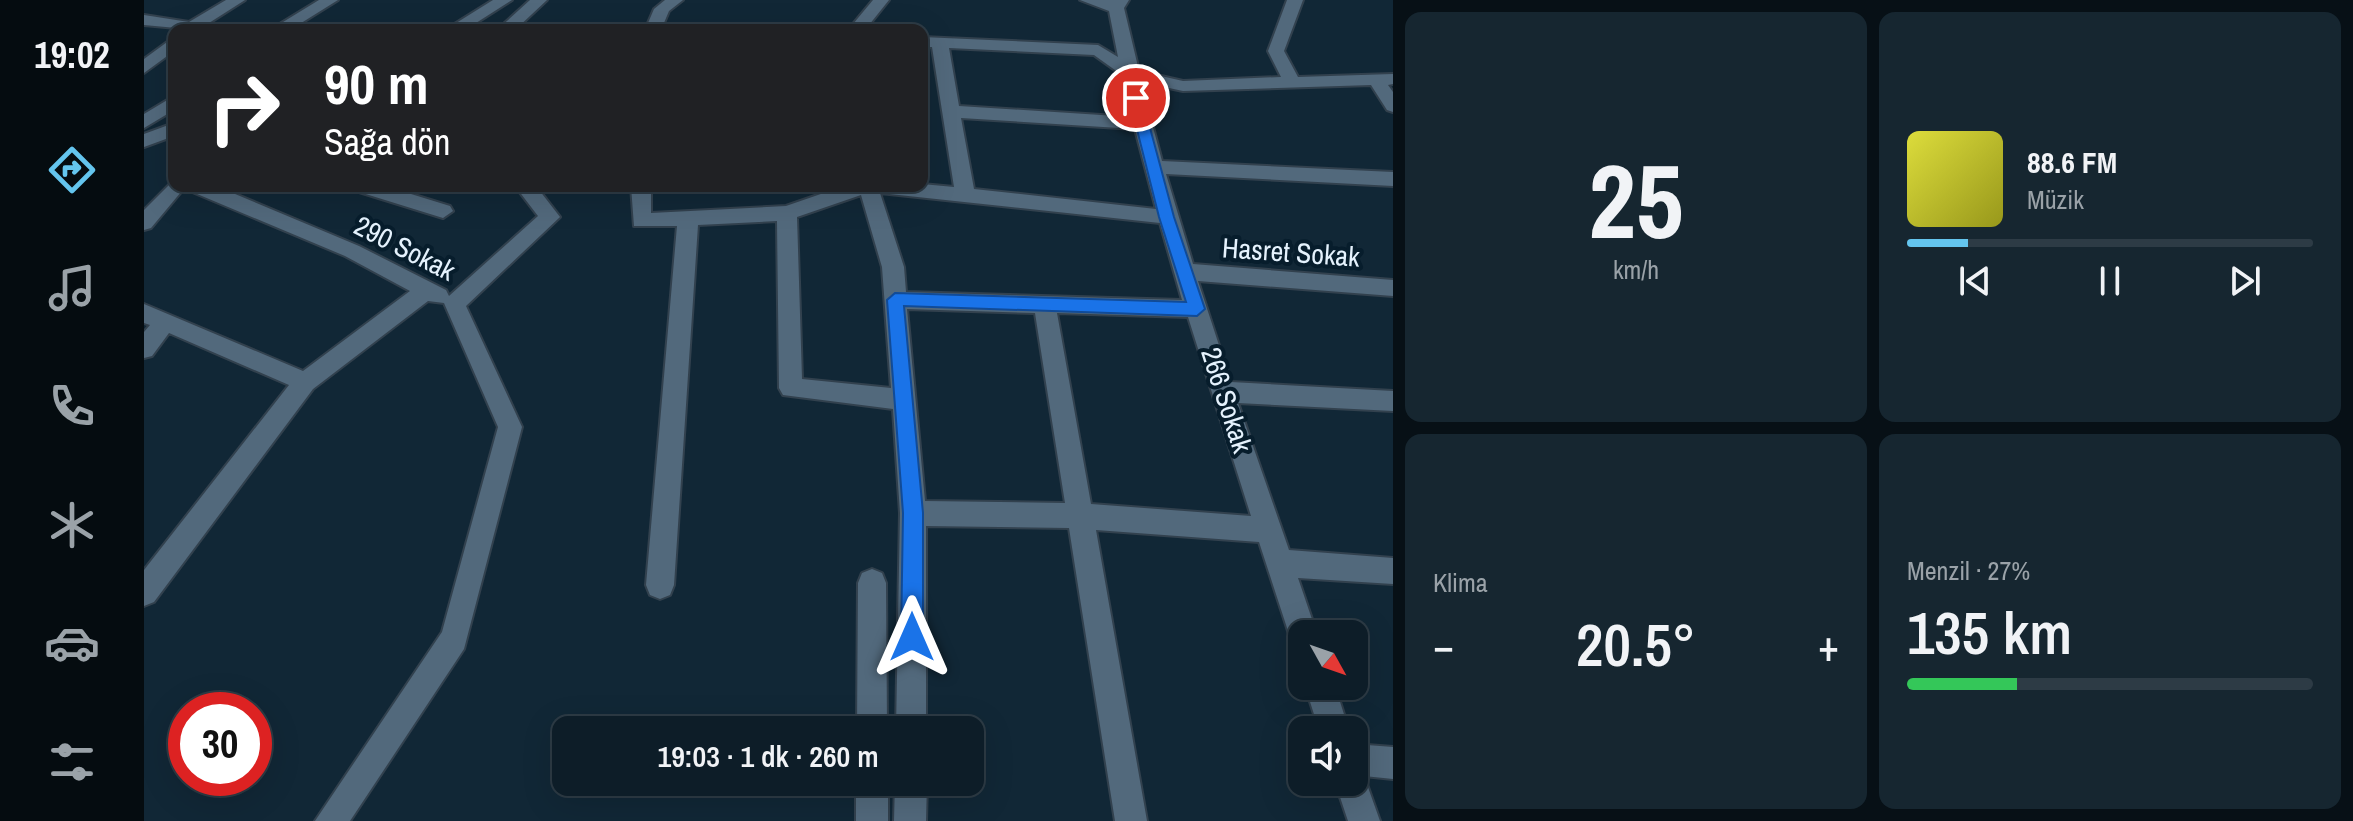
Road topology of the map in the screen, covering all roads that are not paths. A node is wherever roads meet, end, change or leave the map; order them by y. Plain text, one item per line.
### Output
1 (237, 0) edge
2 (330, 0) edge
3 (504, 0) edge
4 (539, 0) edge
5 (675, 0) edge
6 (1088, 0) edge
7 (1295, 0) edge
8 (876, 1) edge
9 (1118, 4) edge
10 (144, 20) edge
11 (168, 24) edge
12 (196, 24) edge
13 (288, 24) edge
14 (463, 24) edge
15 (512, 24) edge
16 (656, 24) edge
17 (860, 24) edge
18 (931, 43) edge
19 (168, 47) edge
20 (144, 68) edge
21 (1129, 72) junction
22 (1384, 79) edge
23 (1292, 82) junction
24 (168, 106) edge
25 (1393, 106) edge
26 (951, 111) junction
27 (144, 122) edge
28 (1142, 124) junction
29 (168, 131) edge
30 (144, 141) edge
31 (1154, 167) junction
32 (1393, 179) edge
33 (928, 190) edge
34 (171, 192) edge
35 (211, 192) edge
36 (382, 192) edge
37 (530, 192) edge
38 (641, 192) edge
39 (848, 192) edge
40 (868, 192) edge
41 (965, 193) junction
42 (443, 211) dead end
43 (787, 213) junction
44 (1167, 217) junction
45 (688, 219) junction
46 (144, 223) edge
47 (1185, 272) junction
48 (1393, 288) edge
49 (427, 290) junction
50 (895, 300) junction
51 (454, 304) junction
52 (1045, 305) junction
53 (1197, 309) junction
54 (155, 318) edge
55 (144, 349) edge
56 (305, 382) junction
57 (1224, 392) junction
58 (904, 400) junction
59 (1393, 401) edge
60 (913, 513) junction
61 (1080, 516) junction
62 (1269, 530) junction
63 (1280, 563) junction
64 (1393, 571) edge
65 (872, 583) dead end
66 (660, 585) dead end
67 (144, 592) edge
68 (1298, 620) edge
69 (872, 716) edge
70 (911, 716) edge
71 (1368, 761) edge
72 (1393, 763) edge
73 (872, 796) edge
74 (911, 796) edge
75 (1356, 796) edge
76 (331, 821) edge
77 (872, 821) edge
78 (910, 821) edge
79 (1131, 821) edge
80 (1364, 821) edge

1 - 12 street
2 - 13 street
3 - 14 street
4 - 15 street
5 - 16 street
6 - 9 street
7 - 23 street
8 - 17 street
9 - 21 street, 266 Sokak
10 - 11 street
18 - 21 street
18 - 26 street
19 - 20 street
21 - 23 street
21 - 28 street, 266 Sokak
22 - 23 street
22 - 25 street
24 - 27 street
26 - 28 street
26 - 41 street
28 - 31 street, 266 Sokak
29 - 30 street
31 - 32 street
31 - 44 street, 266 Sokak
33 - 41 street
34 - 46 street
35 - 49 street, 290 Sokak
36 - 42 street
37 - 51 street
38 - 45 street
39 - 43 street
40 - 50 street
41 - 44 street
43 - 45 street
43 - 58 street
44 - 47 street, 266 Sokak
45 - 66 street
47 - 48 street, Hasret Sokak
47 - 53 street, 266 Sokak
49 - 51 street, 290 Sokak
49 - 56 street
50 - 52 street
50 - 58 street
51 - 76 street
52 - 53 street
52 - 61 street
53 - 57 street, 266 Sokak
54 - 55 street
54 - 56 street
56 - 67 street
57 - 59 street
57 - 62 street, 266 Sokak
58 - 60 street
60 - 61 street
60 - 70 street
61 - 62 street
61 - 79 street
62 - 63 street, 266 Sokak
63 - 64 street
63 - 68 street, 266 Sokak
65 - 69 street
71 - 72 street
73 - 77 street
74 - 78 street
75 - 80 street

